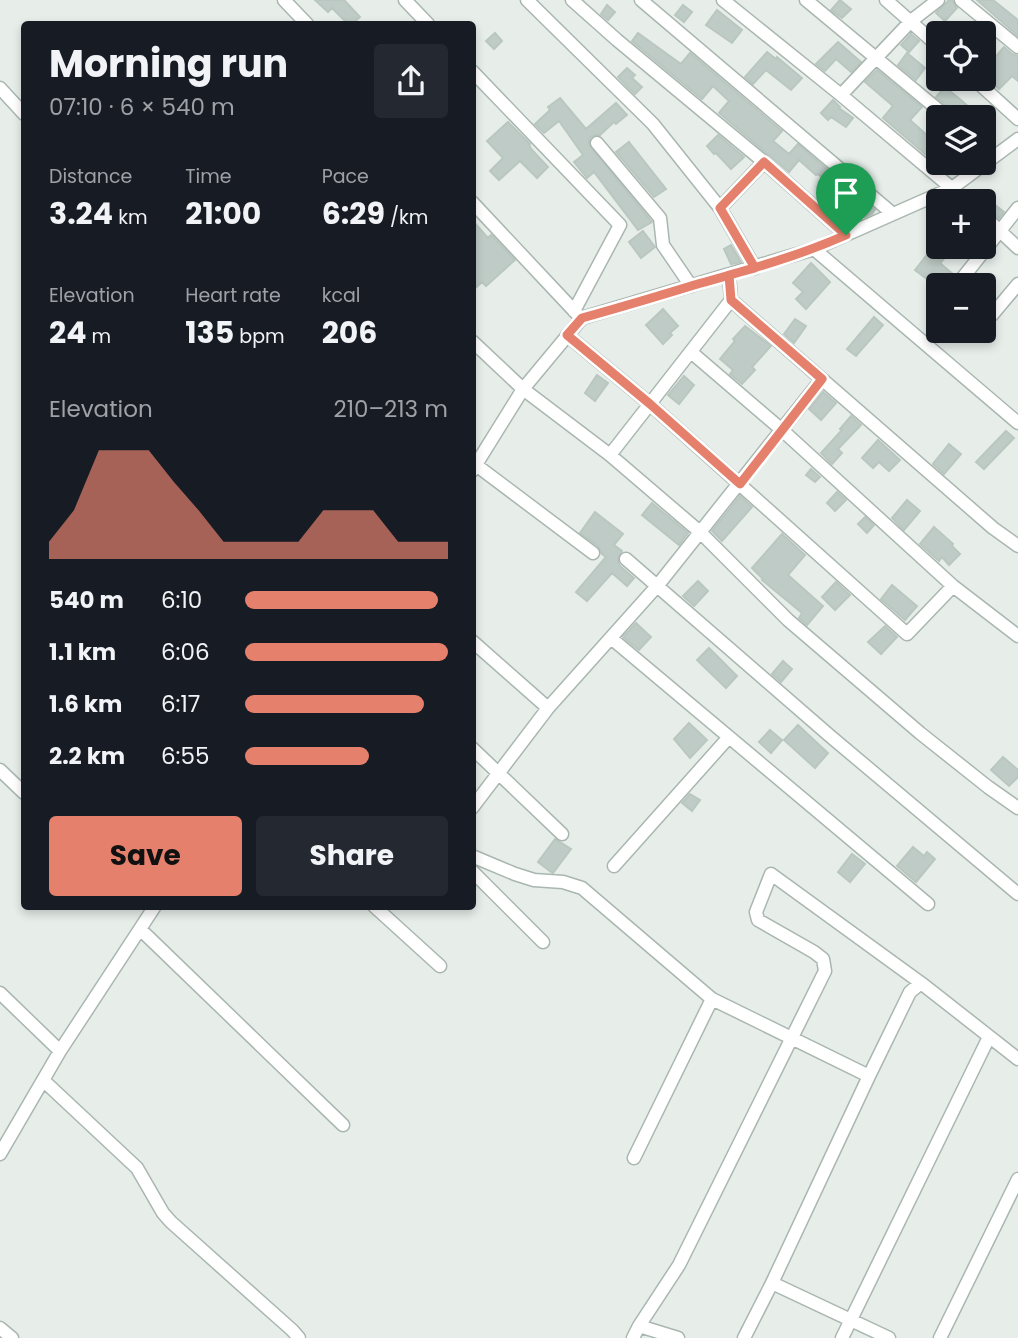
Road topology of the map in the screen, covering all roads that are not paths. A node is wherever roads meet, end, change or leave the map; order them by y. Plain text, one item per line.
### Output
1 (284, 0) edge
2 (405, 0) edge
3 (527, 0) edge
4 (572, 0) edge
5 (641, 0) edge
6 (723, 0) edge
7 (806, 0) edge
8 (886, 0) edge
9 (938, 0) edge
10 (961, 0) edge
11 (304, 21) edge
12 (425, 21) edge
13 (911, 21) junction
14 (926, 35) edge
15 (1018, 47) edge
16 (877, 58) junction
17 (476, 75) edge
18 (0, 88) edge
19 (987, 91) edge
20 (841, 96) junction
21 (933, 105) edge
22 (21, 111) edge
23 (1018, 119) edge
24 (1018, 139) edge
25 (597, 143) dead end
26 (996, 155) edge
27 (764, 162) junction
28 (969, 175) edge
29 (952, 188) junction
30 (476, 206) edge
31 (720, 208) junction
32 (1018, 208) edge
33 (893, 214) junction
34 (996, 227) edge
35 (999, 230) junction
36 (846, 235) junction
37 (1018, 248) edge
38 (814, 249) junction
39 (755, 268) junction
40 (966, 273) edge
41 (729, 275) junction
42 (1018, 284) edge
43 (691, 286) junction
44 (731, 300) junction
45 (996, 310) edge
46 (578, 315) junction
47 (567, 335) junction
48 (476, 345) edge
49 (691, 352) junction
50 (822, 379) junction
51 (523, 389) junction
52 (650, 404) junction
53 (1018, 422) edge
54 (782, 430) junction
55 (610, 455) junction
56 (476, 463) edge
57 (476, 467) edge
58 (740, 484) junction
59 (700, 532) junction
60 (1018, 546) edge
61 (593, 553) dead end
62 (626, 559) dead end
63 (658, 586) junction
64 (953, 586) junction
65 (1018, 636) edge
66 (611, 638) junction
67 (476, 645) edge
68 (548, 708) junction
69 (729, 737) junction
70 (476, 752) edge
71 (0, 770) edge
72 (499, 772) junction
73 (21, 790) edge
74 (476, 803) edge
75 (1018, 808) edge
76 (562, 834) dead end
77 (476, 858) edge
78 (614, 866) dead end
79 (476, 875) edge
80 (1018, 894) edge
81 (928, 904) dead end
82 (150, 910) edge
83 (378, 910) edge
84 (140, 929) junction
85 (543, 942) dead end
86 (440, 966) dead end
87 (920, 983) junction
88 (0, 993) edge
89 (712, 999) junction
90 (989, 1037) junction
91 (792, 1039) junction
92 (60, 1051) junction
93 (1018, 1059) edge
94 (869, 1076) junction
95 (44, 1081) junction
96 (343, 1125) dead end
97 (0, 1154) edge
98 (634, 1158) dead end
99 (1018, 1178) edge
100 (772, 1283) junction
101 (850, 1320) junction
102 (639, 1326) junction
103 (0, 1328) edge
104 (12, 1338) edge
105 (299, 1338) edge
106 (633, 1338) edge
107 (677, 1338) edge
108 (744, 1338) edge
109 (842, 1338) edge
110 (889, 1338) edge
111 (940, 1338) edge

1 - 11 street
2 - 12 street
3 - 31 street
4 - 27 street
5 - 33 street
6 - 20 street
7 - 16 street
8 - 13 street
9 - 13 street
10 - 15 street
13 - 14 street
13 - 16 street
16 - 20 street
16 - 21 street
17 - 46 street
18 - 22 street
19 - 23 street
20 - 29 street
24 - 26 street
25 - 43 street
27 - 31 street
27 - 36 street
28 - 29 street
29 - 33 street
30 - 46 street
31 - 39 street
32 - 35 street
33 - 36 street
34 - 35 street
35 - 37 street
35 - 40 street
36 - 38 street
38 - 39 street
38 - 53 street
39 - 41 street
41 - 43 street
41 - 44 street
42 - 45 street
43 - 46 street
44 - 49 street
44 - 50 street
46 - 47 street
47 - 51 street
47 - 52 street
48 - 51 street
49 - 52 street
49 - 54 street
50 - 54 street
50 - 60 street
51 - 55 street
51 - 56 street
52 - 55 street
52 - 58 street
54 - 58 street
54 - 64 street
55 - 59 street
57 - 61 street
58 - 59 street
58 - 64 street
59 - 63 street
59 - 75 street
62 - 63 street
63 - 66 street
63 - 80 street
64 - 65 street
66 - 68 street
66 - 69 street
67 - 68 street
68 - 72 street
69 - 78 street
69 - 81 street
70 - 72 street
71 - 73 street
72 - 74 street
72 - 76 street
77 - 89 street
79 - 85 street
82 - 84 street
83 - 86 street
84 - 92 street
84 - 96 street
87 - 90 street
87 - 91 street
87 - 94 street
88 - 92 street
89 - 91 street
89 - 98 street
90 - 93 street
90 - 101 street
91 - 94 street
91 - 102 street
92 - 95 street
94 - 100 street
95 - 97 street
95 - 105 street
99 - 111 street
100 - 101 street
100 - 108 street
101 - 109 street
101 - 110 street
102 - 106 street
102 - 107 street
103 - 104 street

